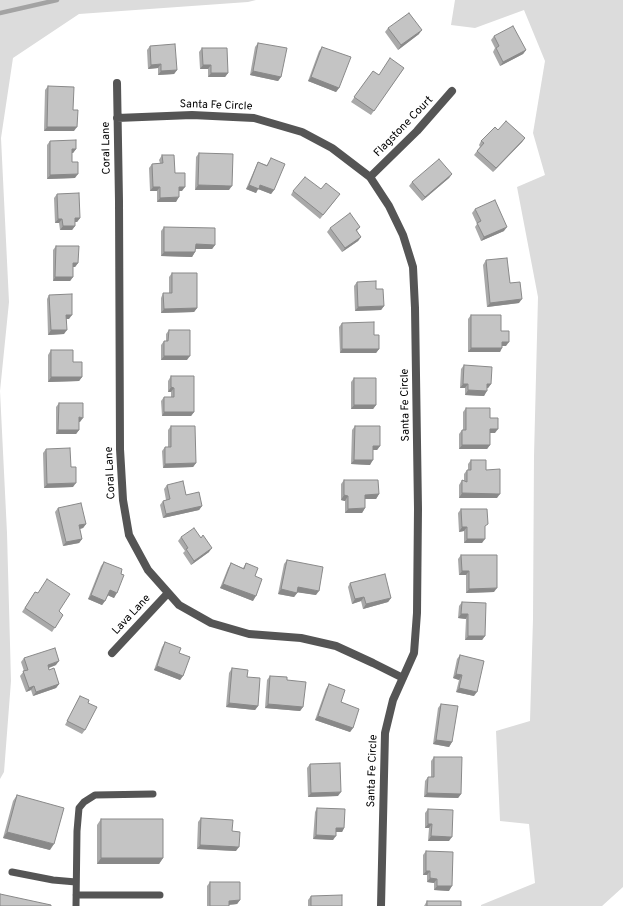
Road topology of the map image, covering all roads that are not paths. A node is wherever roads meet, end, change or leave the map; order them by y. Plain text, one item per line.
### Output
1 (117, 84) dead end
2 (452, 92) dead end
3 (117, 118) junction
4 (370, 177) junction
5 (168, 593) junction
6 (112, 653) dead end
7 (403, 678) junction
8 (153, 794) dead end
9 (12, 872) dead end
10 (76, 882) junction
11 (76, 895) junction
12 (160, 895) dead end
13 (76, 906) edge
14 (381, 906) edge

1 - 3 street, Coral Lane
2 - 4 street, Flagstone Court
3 - 4 street, Santa Fe Circle
3 - 5 street, Coral Lane
4 - 7 street, Santa Fe Circle
5 - 6 street, Lava Lane
5 - 7 street, Coral Lane
7 - 14 street, Santa Fe Circle
8 - 10 lane
9 - 10 lane
10 - 11 lane
11 - 12 lane
11 - 13 lane

